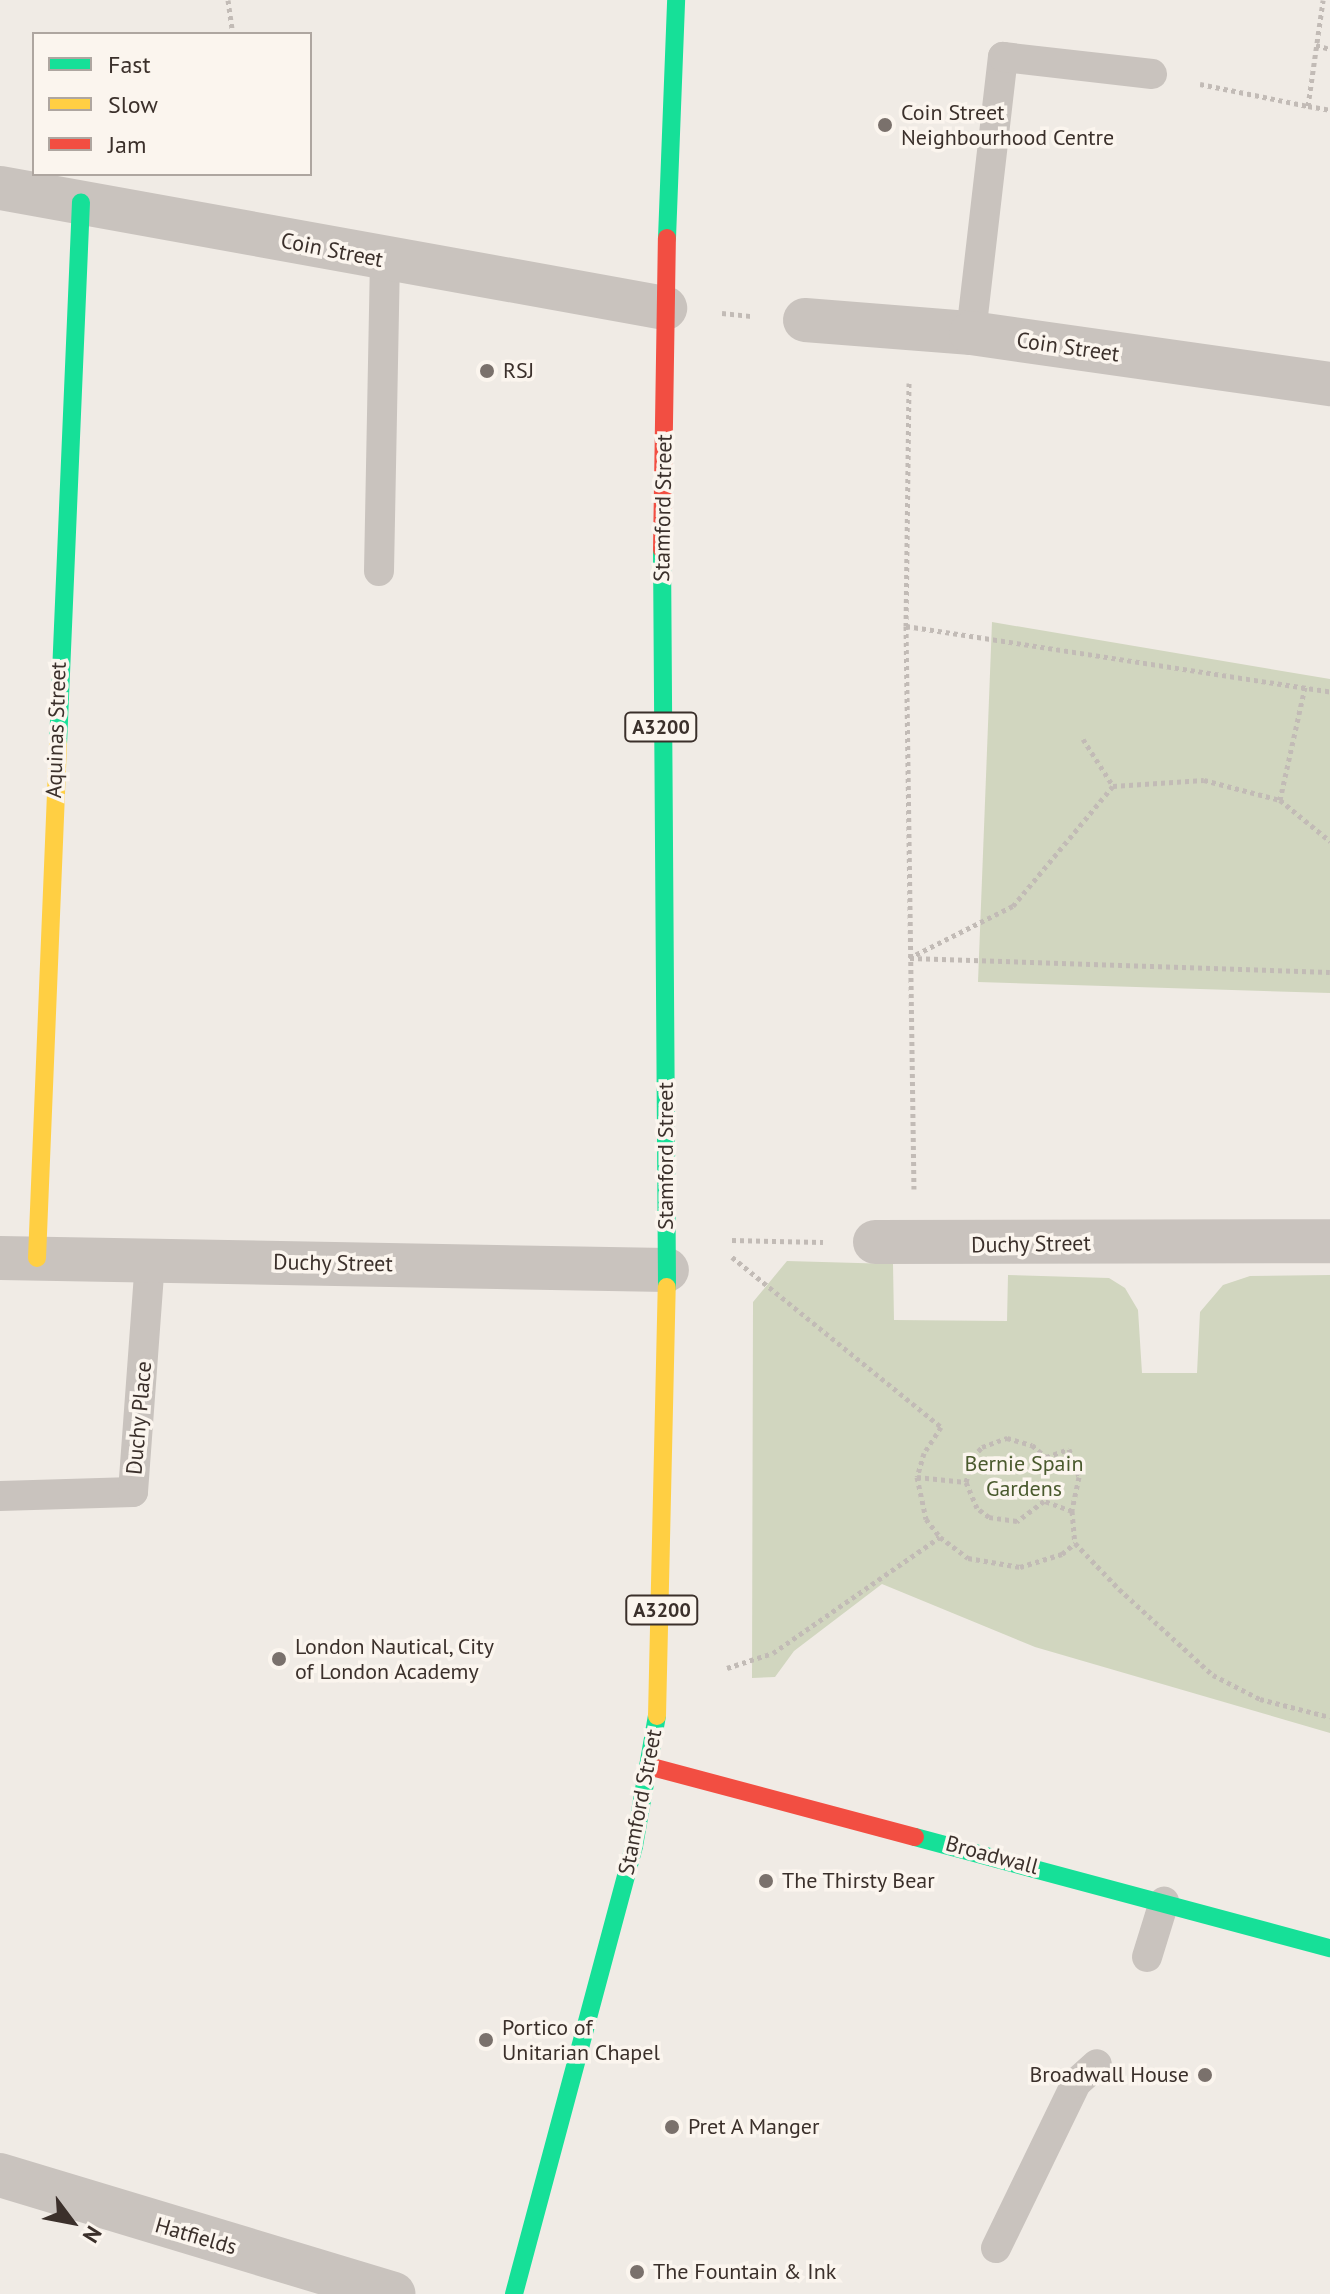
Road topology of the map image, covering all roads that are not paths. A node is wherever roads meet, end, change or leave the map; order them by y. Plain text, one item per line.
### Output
1 (676, 0) edge
2 (1152, 74) road end
3 (0, 188) edge
4 (81, 202) junction
5 (385, 261) junction
6 (665, 308) junction
7 (805, 320) road end
8 (971, 333) junction
9 (1330, 384) edge
10 (379, 571) dead end
11 (1330, 1241) edge
12 (895, 1244) road end
13 (19, 1258) edge
14 (150, 1259) junction
15 (667, 1270) junction
16 (0, 1496) edge
17 (652, 1767) junction
18 (1164, 1902) junction
19 (1330, 1948) edge
20 (1147, 1957) dead end
21 (1097, 2064) dead end
22 (0, 2175) edge
23 (996, 2248) dead end
24 (393, 2294) edge
25 (514, 2294) edge

1 - 6 main road, Stamford Street / A3200
2 - 8 lane
3 - 4 street, Coin Street
4 - 5 street, Coin Street
4 - 13 main road, Aquinas Street
5 - 6 street, Coin Street
5 - 10 lane
6 - 15 main road, Stamford Street / A3200
7 - 8 street, Coin Street
8 - 9 street, Coin Street
11 - 12 street, Duchy Street
13 - 14 street, Duchy Street
14 - 15 street, Duchy Street
14 - 16 lane, Duchy Place
15 - 17 main road, Stamford Street / A3200
17 - 18 main road, Broadwall
17 - 25 main road, Stamford Street / A3200
18 - 19 main road, Broadwall
18 - 20 lane
21 - 23 lane
22 - 24 street, Hatfields

